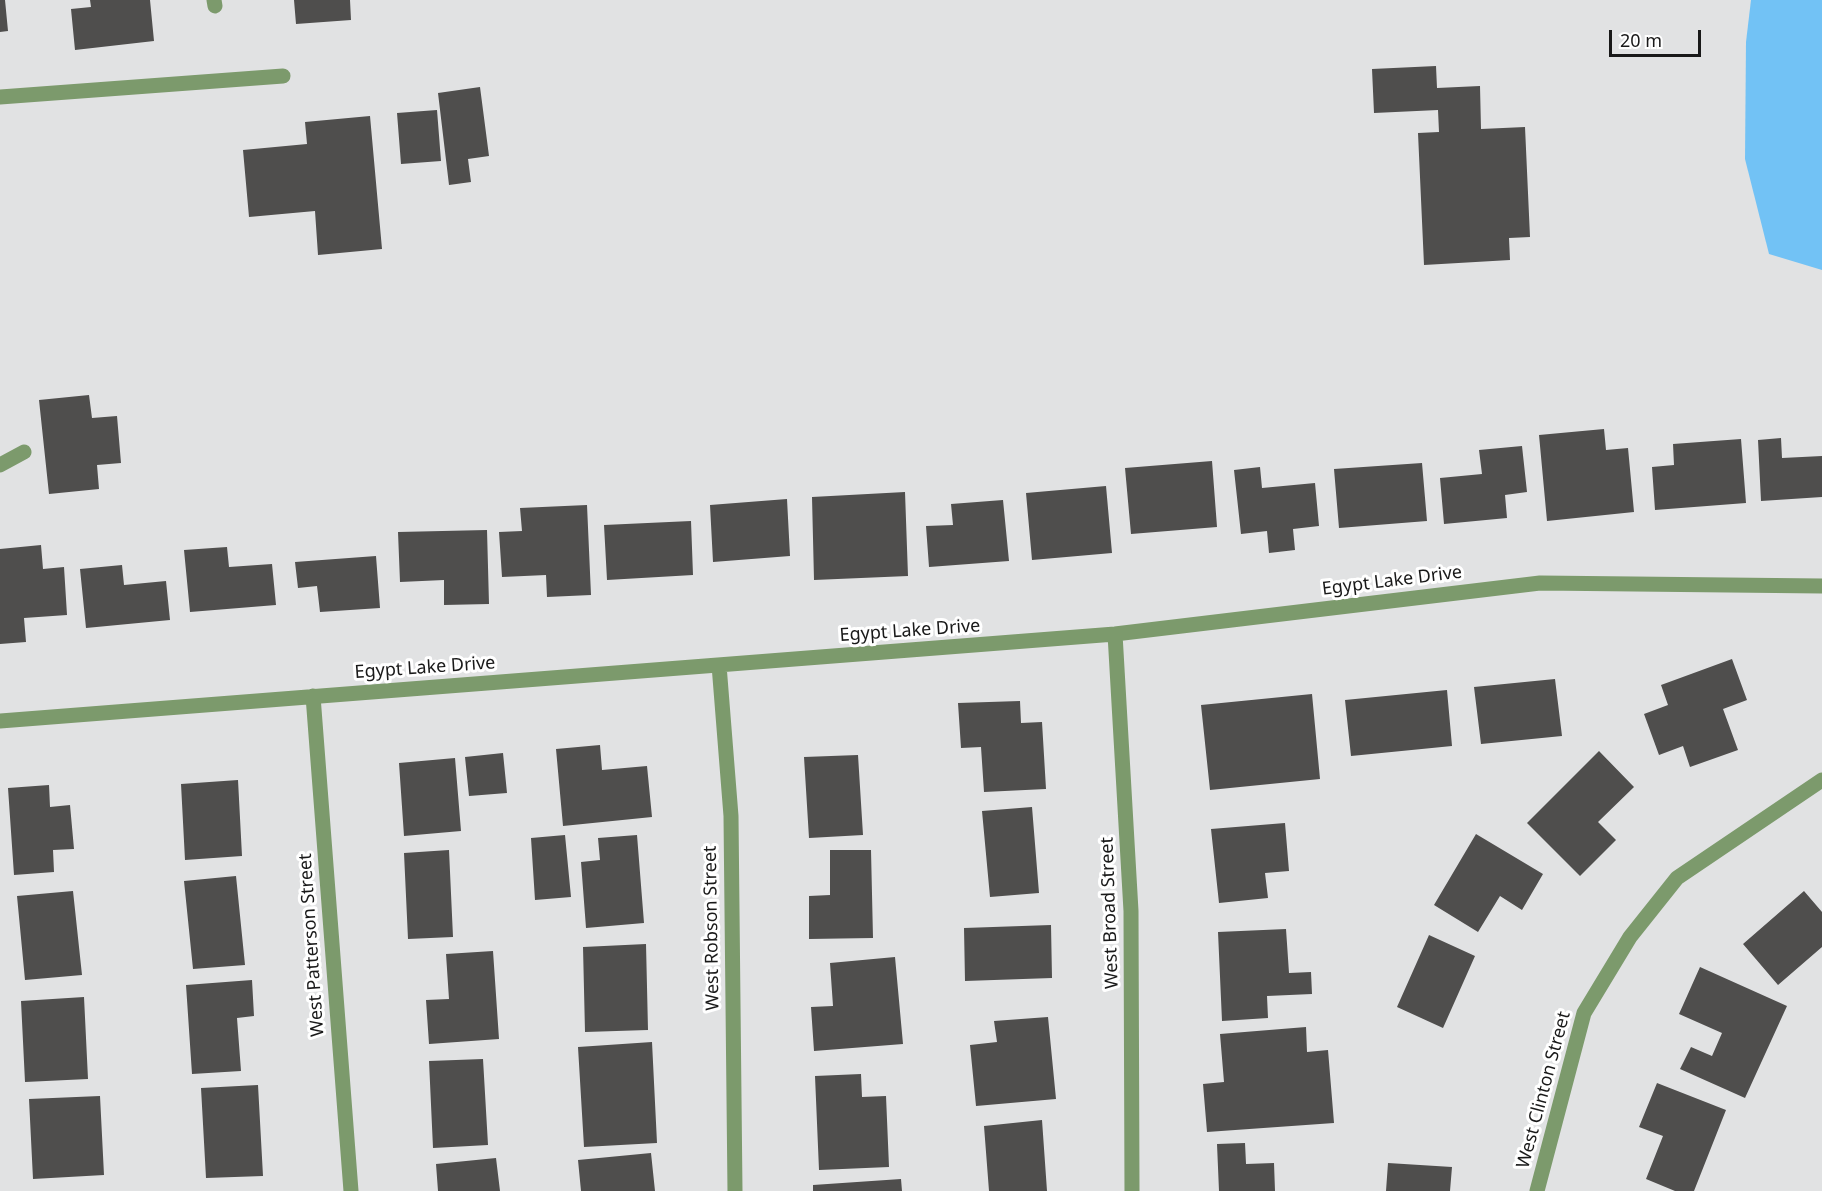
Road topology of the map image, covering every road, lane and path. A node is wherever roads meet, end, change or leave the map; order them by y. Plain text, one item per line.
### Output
1 (284, 76) dead end
2 (0, 97) edge
3 (24, 452) dead end
4 (0, 465) edge
5 (1822, 586) edge
6 (1115, 634) junction
7 (719, 665) junction
8 (313, 696) junction
9 (0, 721) edge
10 (1822, 780) edge
11 (351, 1191) edge
12 (735, 1191) edge
13 (1132, 1191) edge
14 (1537, 1191) edge

1 - 2 street
3 - 4 street
5 - 6 street, Egypt Lake Drive
6 - 7 street, Egypt Lake Drive
6 - 13 street, West Broad Street
7 - 8 street, Egypt Lake Drive
7 - 12 street, West Robson Street
8 - 9 street, Egypt Lake Drive
8 - 11 street, West Patterson Street
10 - 14 street, West Clinton Street

